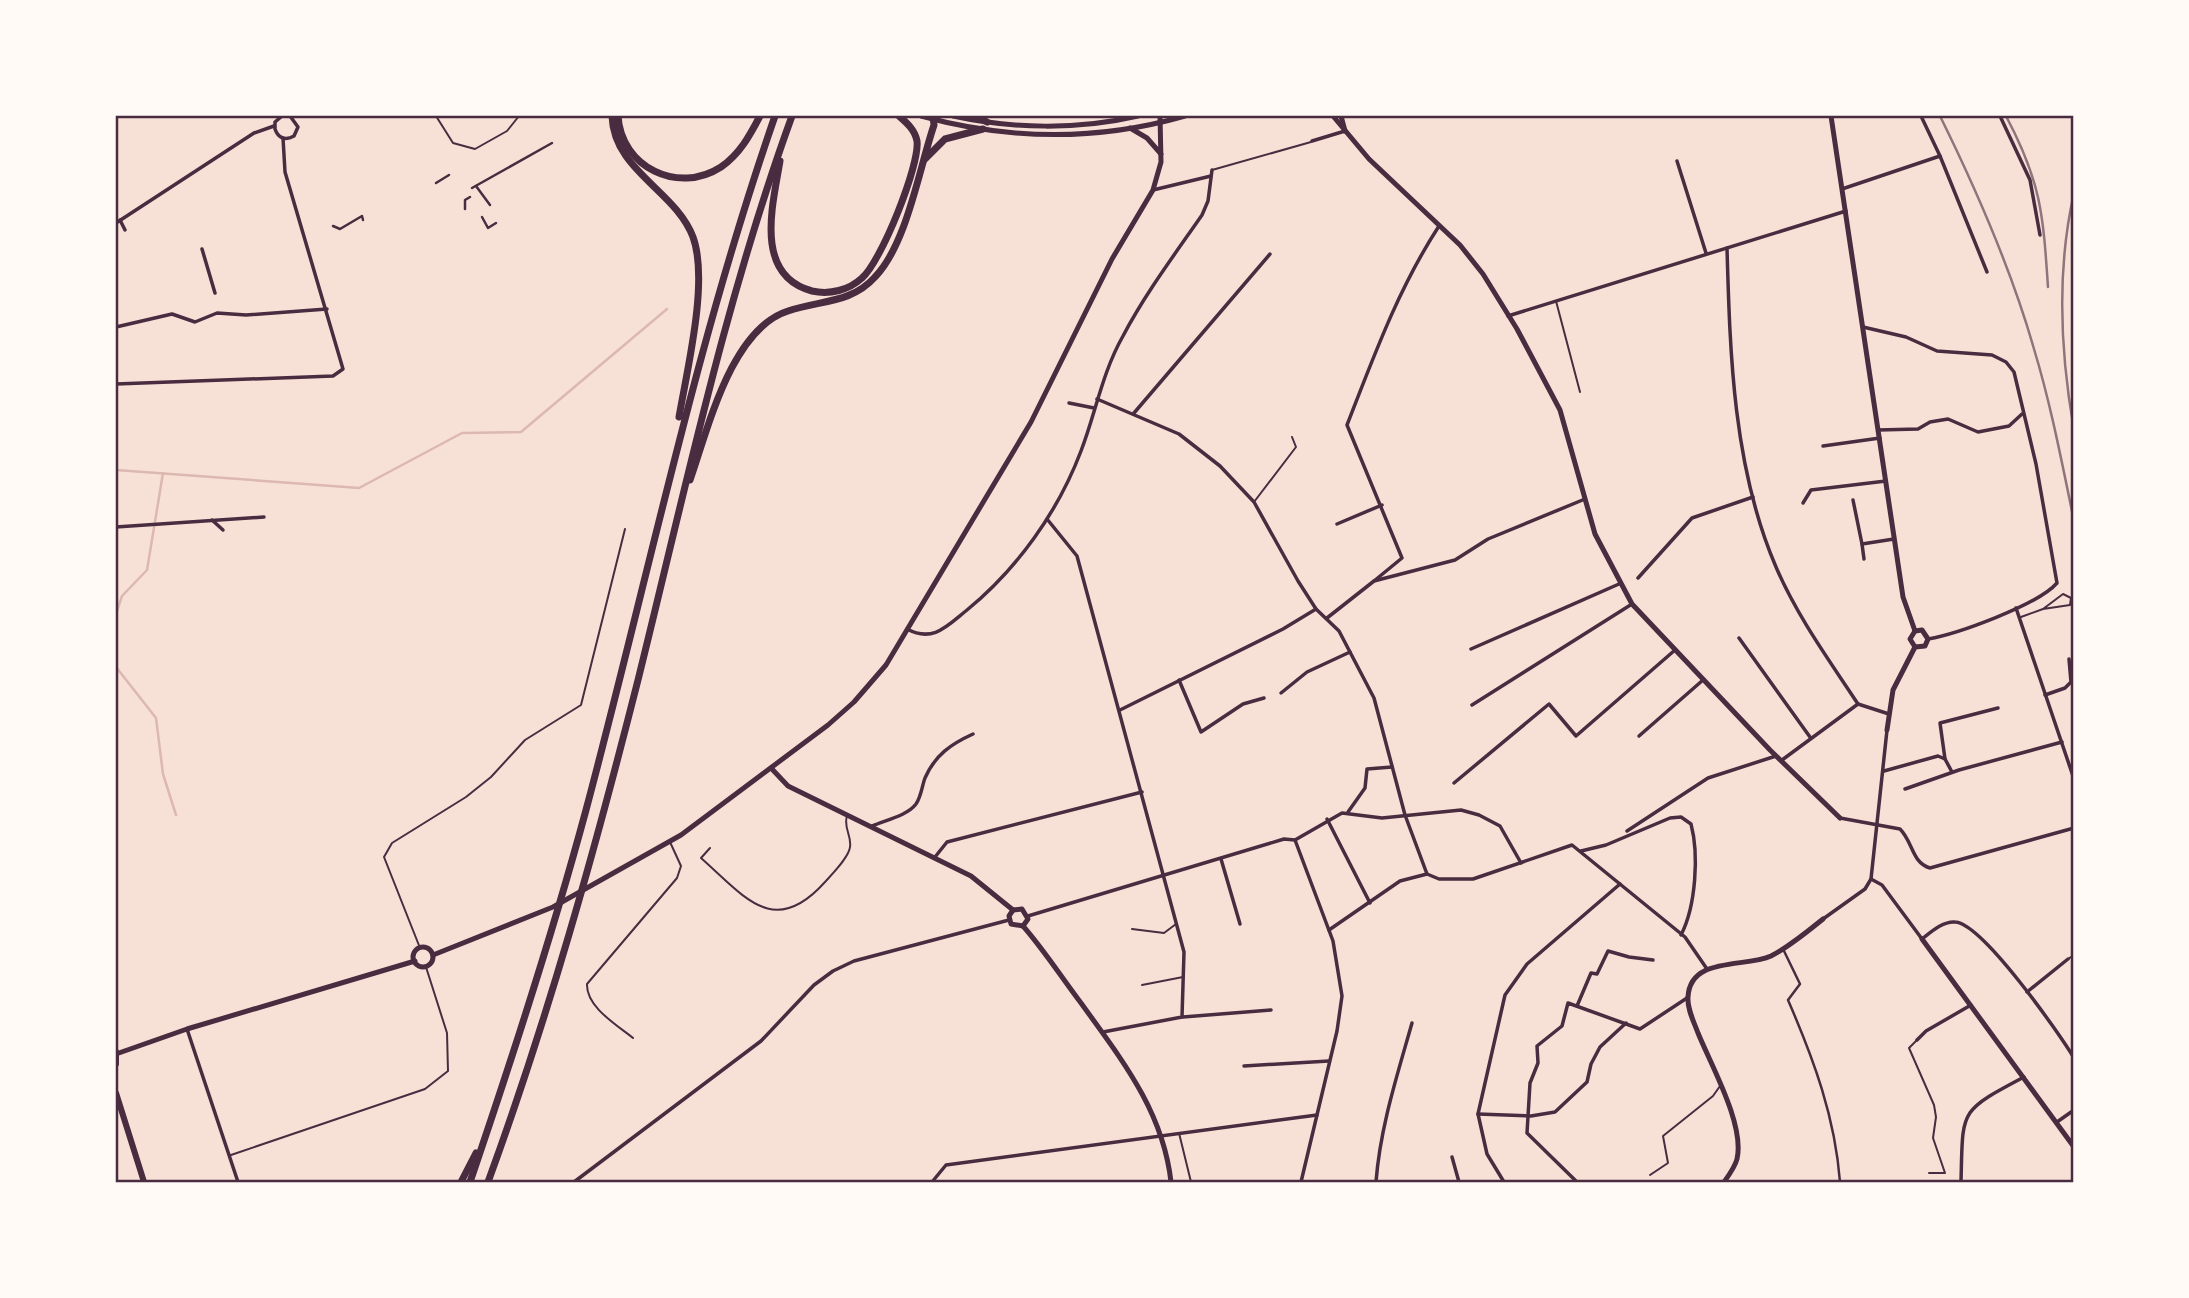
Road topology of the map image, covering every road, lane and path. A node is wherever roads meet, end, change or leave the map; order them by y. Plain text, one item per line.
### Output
1 (282, 116) edge
2 (292, 116) edge
3 (436, 116) edge
4 (519, 116) edge
5 (612, 116) edge
6 (618, 116) edge
7 (760, 116) edge
8 (775, 116) edge
9 (792, 116) edge
10 (899, 116) edge
11 (921, 116) edge
12 (953, 116) edge
13 (976, 116) edge
14 (1138, 116) edge
15 (1185, 116) edge
16 (1333, 116) edge
17 (1341, 116) edge
18 (1832, 116) edge
19 (1921, 116) edge
20 (2000, 116) edge
21 (934, 117) edge
22 (1160, 119) edge
23 (985, 125) junction
24 (274, 126) junction
25 (1130, 128) junction
26 (1345, 131) junction
27 (283, 138) junction
28 (783, 139) junction
29 (1312, 141) joint
30 (552, 143) dead end
31 (1161, 154) junction
32 (1940, 156) junction
33 (924, 159) junction
34 (1677, 161) dead end
35 (1212, 170) joint
36 (449, 175) dead end
37 (1211, 176) junction
38 (436, 183) dead end
39 (1842, 189) junction
40 (1153, 190) junction
41 (470, 197) dead end
42 (490, 205) dead end
43 (465, 209) dead end
44 (1846, 211) junction
45 (482, 217) dead end
46 (363, 220) dead end
47 (118, 222) edge
48 (496, 223) dead end
49 (1440, 224) junction
50 (332, 226) dead end
51 (125, 230) dead end
52 (2040, 235) dead end
53 (1727, 248) junction
54 (202, 249) dead end
55 (1706, 253) junction
56 (1270, 254) dead end
57 (1987, 272) dead end
58 (215, 293) dead end
59 (1556, 300) junction
60 (327, 309) junction
61 (1508, 316) junction
62 (116, 327) edge
63 (1863, 327) junction
64 (116, 384) edge
65 (1580, 392) dead end
66 (1097, 399) junction
67 (1069, 403) dead end
68 (1094, 408) junction
69 (1133, 412) junction
70 (2022, 413) junction
71 (1878, 430) junction
72 (1292, 437) dead end
73 (1880, 438) junction
74 (1823, 446) dead end
75 (672, 459) junction
76 (1886, 481) junction
77 (1753, 497) junction
78 (1585, 499) junction
79 (1853, 500) dead end
80 (1254, 502) junction
81 (1803, 503) dead end
82 (1382, 505) junction
83 (680, 507) junction
84 (264, 517) dead end
85 (1047, 519) junction
86 (212, 520) junction
87 (1336, 524) dead end
88 (116, 527) edge
89 (625, 529) dead end
90 (223, 530) dead end
91 (1894, 539) junction
92 (1862, 544) junction
93 (1864, 559) dead end
94 (1638, 578) dead end
95 (1374, 581) junction
96 (1619, 584) junction
97 (1632, 604) junction
98 (2016, 608) junction
99 (1316, 609) junction
100 (2043, 609) junction
101 (1327, 618) junction
102 (2019, 618) junction
103 (907, 629) junction
104 (1914, 631) junction
105 (1740, 638) dead end
106 (1928, 639) junction
107 (1915, 647) junction
108 (1471, 649) dead end
109 (1675, 650) junction
110 (1350, 652) junction
111 (2070, 659) dead end
112 (1705, 679) junction
113 (1179, 680) junction
114 (1281, 693) dead end
115 (2045, 695) junction
116 (1264, 698) dead end
117 (1858, 704) junction
118 (1472, 705) dead end
119 (1998, 708) dead end
120 (1120, 710) junction
121 (1889, 714) junction
122 (1887, 730) joint
123 (973, 734) dead end
124 (1639, 736) dead end
125 (1810, 737) junction
126 (2062, 742) junction
127 (1779, 758) junction
128 (1945, 759) junction
129 (1392, 767) junction
130 (771, 768) junction
131 (1884, 771) junction
132 (1952, 772) junction
133 (2074, 779) edge
134 (1454, 783) dead end
135 (1905, 789) dead end
136 (1142, 792) junction
137 (1348, 812) junction
138 (848, 814) junction
139 (1405, 815) junction
140 (1839, 818) joint
141 (1328, 819) junction
142 (1878, 823) junction
143 (872, 827) junction
144 (2074, 828) edge
145 (1627, 831) dead end
146 (1294, 840) junction
147 (670, 841) junction
148 (710, 848) dead end
149 (1581, 851) junction
150 (935, 857) junction
151 (1222, 859) junction
152 (1521, 863) junction
153 (1427, 874) junction
154 (1165, 877) junction
155 (1871, 879) junction
156 (1620, 884) junction
157 (1370, 903) junction
158 (1013, 910) junction
159 (1028, 916) junction
160 (1823, 919) joint
161 (1009, 920) junction
162 (1177, 923) junction
163 (1240, 925) dead end
164 (1023, 926) junction
165 (1132, 929) dead end
166 (1329, 930) junction
167 (1681, 935) junction
168 (1922, 939) junction
169 (420, 948) junction
170 (1783, 948) junction
171 (433, 955) junction
172 (2074, 955) edge
173 (2067, 959) joint
174 (1653, 960) dead end
175 (415, 961) junction
176 (426, 967) junction
177 (1707, 969) junction
178 (1184, 977) junction
179 (1142, 985) dead end
180 (2027, 992) junction
181 (1688, 998) junction
182 (1971, 1005) junction
183 (1577, 1006) junction
184 (1271, 1010) dead end
185 (1182, 1017) junction
186 (1412, 1023) dead end
187 (1626, 1023) junction
188 (187, 1029) junction
189 (1102, 1032) junction
190 (633, 1038) dead end
191 (1917, 1040) joint
192 (116, 1053) edge
193 (2074, 1058) edge
194 (1329, 1061) junction
195 (116, 1064) edge
196 (1244, 1066) dead end
197 (2024, 1077) junction
198 (1720, 1086) junction
199 (116, 1093) edge
200 (2074, 1110) edge
201 (1478, 1114) junction
202 (1317, 1115) junction
203 (1531, 1116) junction
204 (2057, 1122) junction
205 (488, 1130) junction
206 (1178, 1132) junction
207 (1161, 1134) junction
208 (2074, 1147) edge
209 (229, 1156) junction
210 (1452, 1157) dead end
211 (1929, 1173) dead end
212 (1650, 1175) dead end
213 (144, 1182) edge
214 (238, 1182) edge
215 (461, 1182) edge
216 (470, 1182) edge
217 (488, 1182) edge
218 (574, 1182) edge
219 (932, 1182) edge
220 (1171, 1182) edge
221 (1191, 1182) edge
222 (1301, 1182) edge
223 (1376, 1182) edge
224 (1459, 1182) edge
225 (1504, 1182) edge
226 (1577, 1182) edge
227 (1724, 1182) edge
228 (1840, 1182) edge
229 (1961, 1182) edge

1 - 24 street
2 - 27 street
3 - 4 lane
5 - 75 highway
6 - 7 highway
8 - 75 highway
9 - 28 highway
10 - 28 highway
11 - 21 street
12 - 23 street
13 - 23 highway
14 - 23 street
15 - 22 street
16 - 26 street
17 - 26 street
18 - 39 street
19 - 32 street
20 - 52 street
21 - 23 street
21 - 33 highway
22 - 25 street
22 - 31 street
23 - 25 street
23 - 33 highway
24 - 27 street
24 - 47 street
25 - 31 street
26 - 29 street
26 - 49 street
27 - 60 street
28 - 83 highway
29 - 35 lane
30 - 42 street
31 - 40 street
32 - 39 street
32 - 57 street
33 - 83 highway
34 - 55 street
35 - 37 street
36 - 38 street
37 - 40 street
37 - 66 street
39 - 44 street
40 - 103 street
41 - 43 street
44 - 53 street
44 - 63 street
45 - 48 street
46 - 50 street
47 - 51 street
49 - 61 street
49 - 82 street
53 - 55 street
53 - 77 street
54 - 58 street
55 - 59 street
56 - 69 street
59 - 61 street
59 - 65 lane
60 - 62 street
60 - 64 street
61 - 78 street
63 - 70 street
63 - 71 street
66 - 68 street
66 - 69 street
67 - 68 street
68 - 85 street
69 - 80 street
70 - 71 street
70 - 98 street
71 - 73 street
72 - 80 lane
73 - 74 street
73 - 76 street
75 - 205 highway
76 - 81 street
76 - 91 street
77 - 94 street
77 - 117 street
78 - 95 street
78 - 96 street
79 - 92 street
80 - 99 street
82 - 87 street
82 - 95 street
83 - 217 highway
84 - 86 street
85 - 103 street
85 - 120 street
86 - 88 street
86 - 90 street
89 - 169 lane
91 - 92 street
91 - 104 street
92 - 93 street
95 - 101 street
96 - 97 street
96 - 108 street
97 - 109 street
97 - 118 street
98 - 102 street
98 - 106 street
99 - 101 street
99 - 113 street
100 - 100 lane
100 - 102 lane
101 - 110 street
102 - 115 street
103 - 130 street
104 - 106 street
104 - 107 street
105 - 125 street
106 - 107 street
107 - 121 street
109 - 112 street
109 - 134 street
110 - 114 street
110 - 129 street
111 - 115 street
112 - 124 street
112 - 127 street
113 - 116 street
113 - 120 street
115 - 126 street
117 - 121 street
117 - 125 street
119 - 128 street
120 - 136 street
121 - 122 street
122 - 131 street
123 - 143 street
125 - 127 street
126 - 132 street
126 - 133 street
127 - 140 street
127 - 145 street
128 - 131 street
128 - 132 street
129 - 137 street
129 - 139 street
130 - 138 street
130 - 147 street
131 - 142 street
132 - 135 street
136 - 150 street
136 - 154 street
137 - 139 street
137 - 141 street
138 - 143 street
138 - 148 lane
139 - 152 street
139 - 153 street
140 - 142 street
141 - 146 street
141 - 157 street
142 - 144 street
142 - 155 street
143 - 150 street
146 - 151 street
146 - 166 street
147 - 171 street
147 - 190 lane
149 - 152 street
149 - 156 street
149 - 167 street
150 - 158 street
151 - 154 street
151 - 163 street
152 - 153 street
153 - 157 street
154 - 159 street
154 - 162 street
155 - 160 street
155 - 168 street
156 - 167 street
156 - 201 street
157 - 166 street
158 - 159 street
158 - 161 street
159 - 164 street
160 - 170 street
161 - 164 street
161 - 218 street
162 - 165 lane
162 - 178 street
164 - 189 street
166 - 194 street
167 - 177 street
168 - 180 street
168 - 182 street
169 - 171 street
169 - 175 street
170 - 177 street
170 - 228 street
171 - 176 street
172 - 173 lane
173 - 180 street
174 - 183 street
175 - 176 street
175 - 188 street
176 - 209 lane
177 - 181 street
178 - 179 lane
178 - 185 street
180 - 193 street
181 - 187 street
181 - 198 street
182 - 191 street
182 - 197 street
183 - 187 street
183 - 203 street
184 - 185 street
185 - 189 street
186 - 223 street
187 - 203 street
188 - 192 street
188 - 209 street
189 - 207 street
191 - 211 lane
192 - 195 main road
194 - 196 street
194 - 202 street
197 - 204 street
197 - 229 street
198 - 212 lane
198 - 227 street
199 - 213 main road
200 - 204 street
201 - 203 street
201 - 225 street
202 - 206 street
202 - 222 street
203 - 226 street
204 - 208 street
205 - 215 highway
205 - 216 highway
206 - 207 street
206 - 221 lane
207 - 219 street
207 - 220 street
209 - 214 street
210 - 224 street

